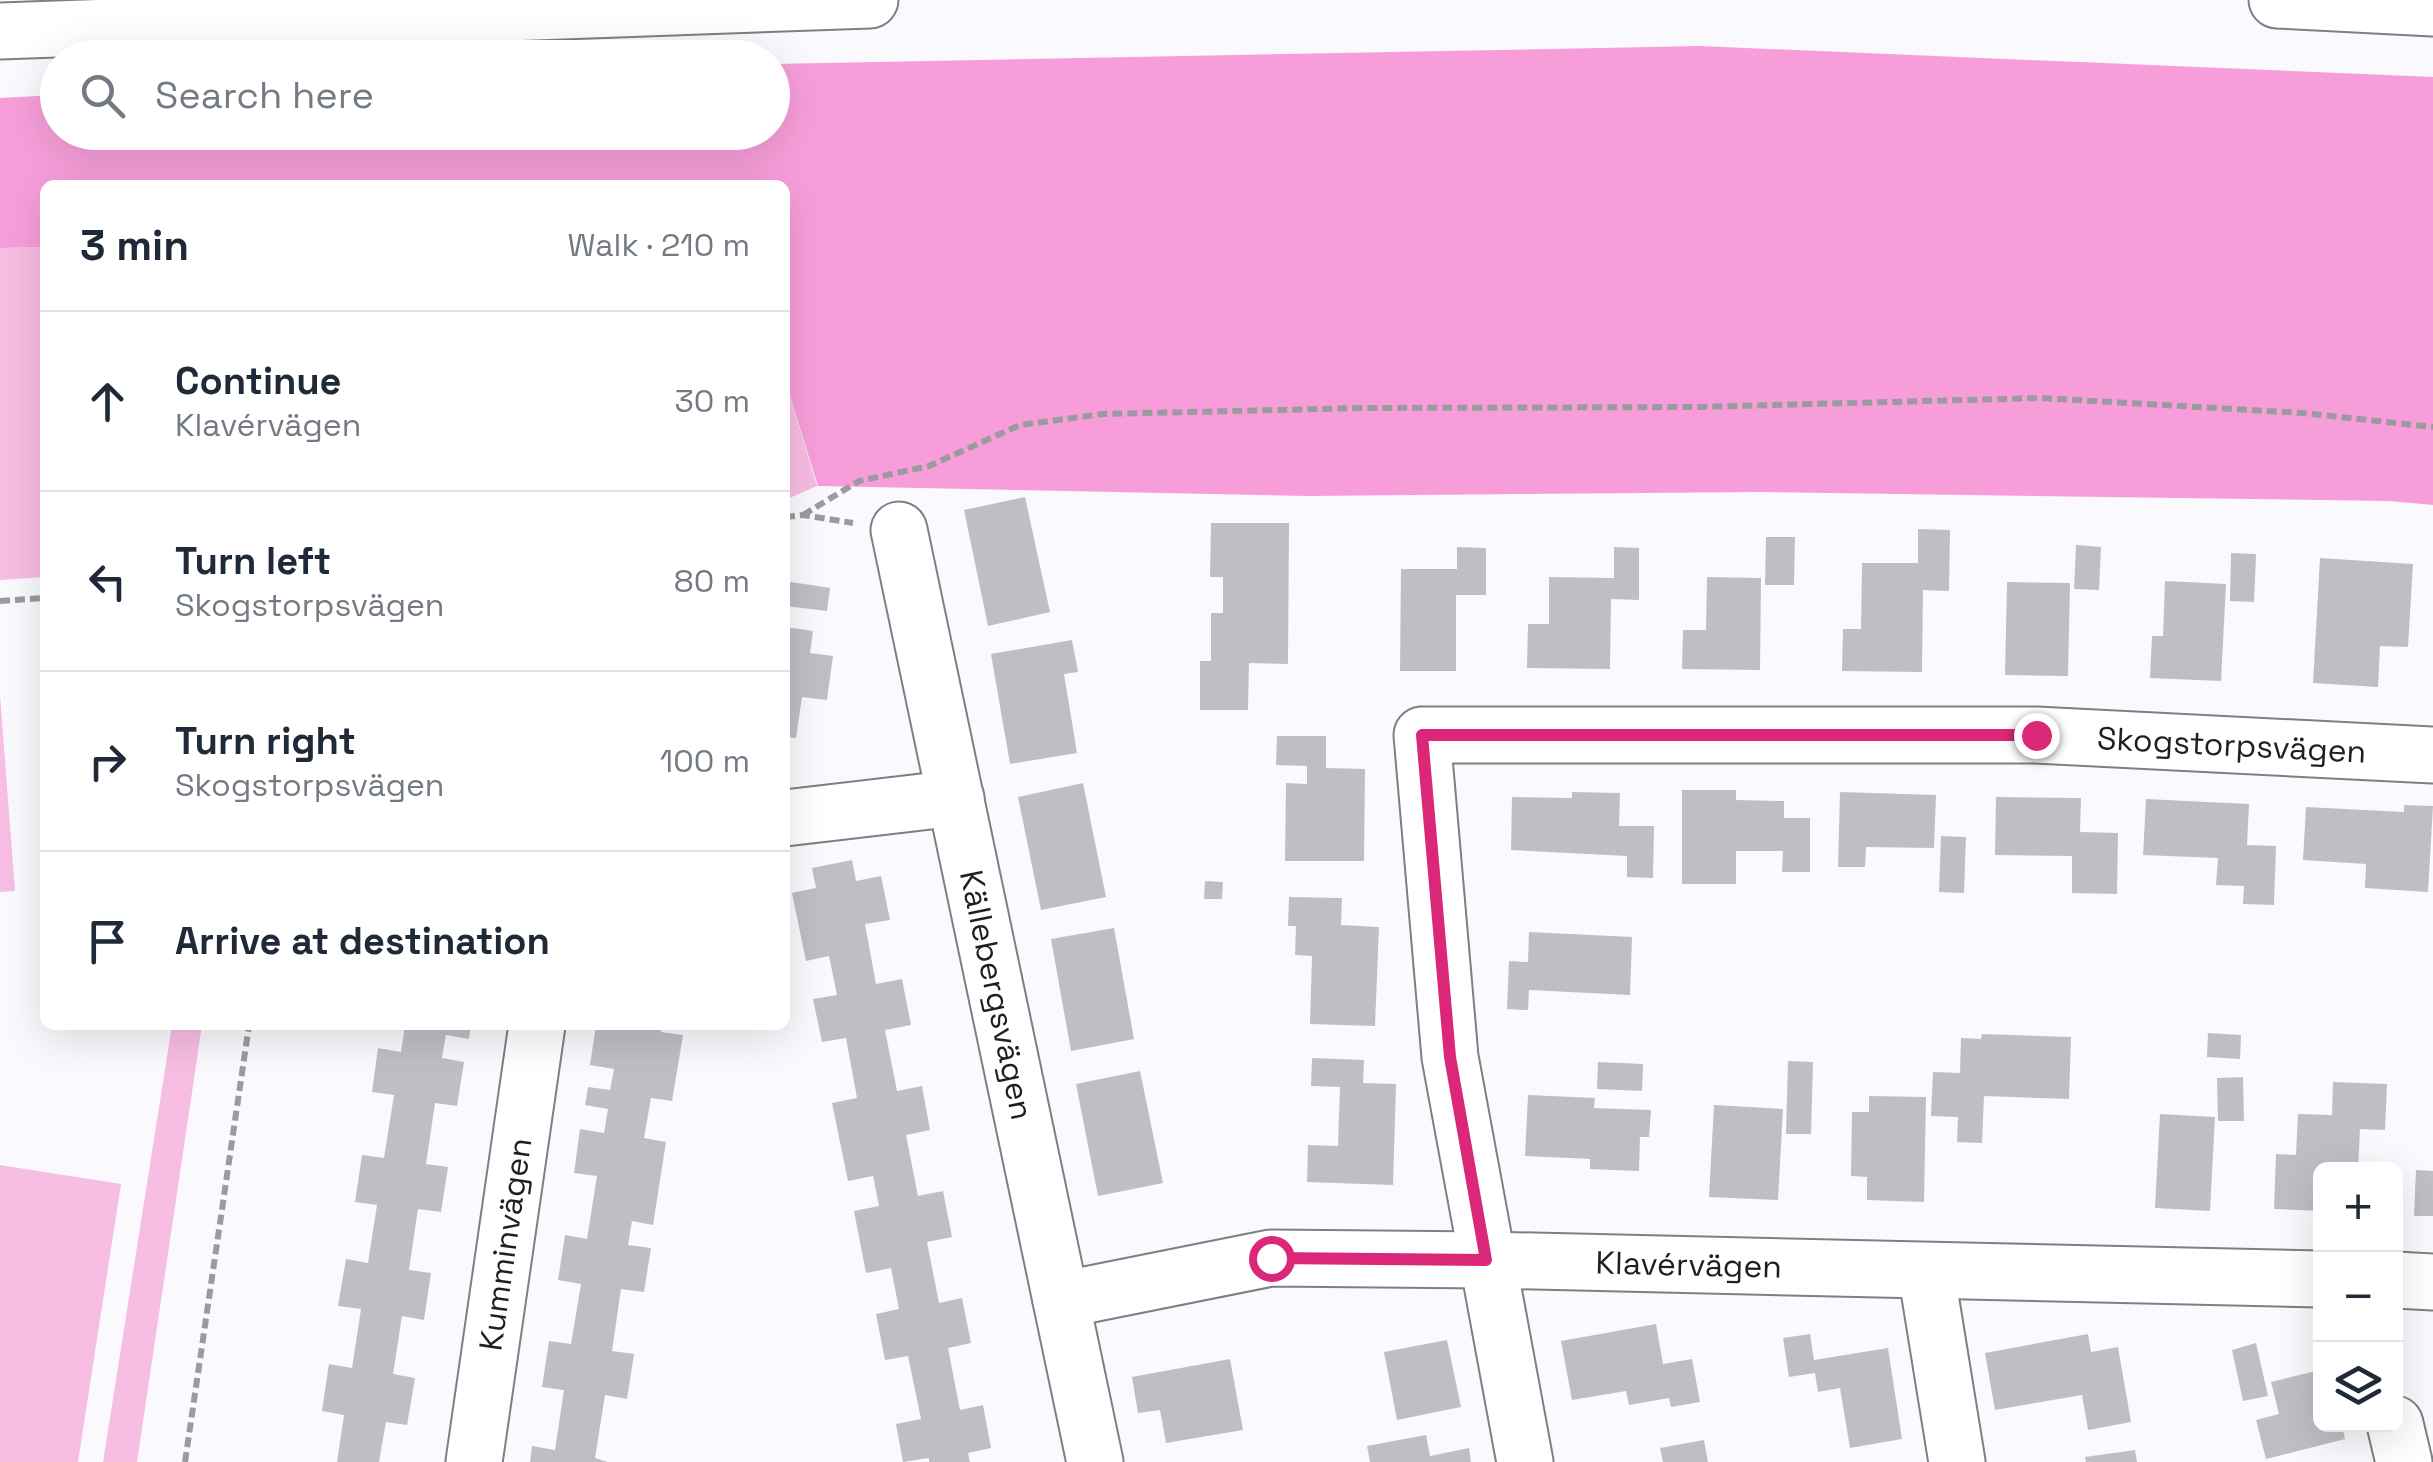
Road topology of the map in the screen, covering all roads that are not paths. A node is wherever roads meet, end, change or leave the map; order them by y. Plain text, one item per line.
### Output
1 (870, 0) edge
2 (2278, 0) edge
3 (2433, 8) edge
4 (0, 31) edge
5 (899, 530) road end
6 (2433, 755) edge
7 (956, 798) junction
8 (790, 817) edge
9 (536, 1030) edge
10 (1486, 1260) junction
11 (1926, 1271) junction
12 (2313, 1279) edge
13 (2403, 1280) edge
14 (2433, 1282) edge
15 (1061, 1300) junction
16 (2397, 1432) edge
17 (474, 1462) edge
18 (1095, 1462) edge
19 (1525, 1462) edge
20 (1957, 1462) edge
21 (2404, 1462) edge

1 - 4 main road
2 - 3 main road
5 - 7 main road, Källebergsvägen
6 - 10 main road, Skogstorpsvägen
7 - 8 main road
7 - 15 main road, Källebergsvägen
9 - 17 main road, Kumminvägen
10 - 11 main road, Klavérvägen
10 - 15 main road, Klavérvägen
10 - 19 main road
11 - 12 main road, Klavérvägen
11 - 20 main road
13 - 14 main road
15 - 18 main road, Källebergsvägen
16 - 21 main road

